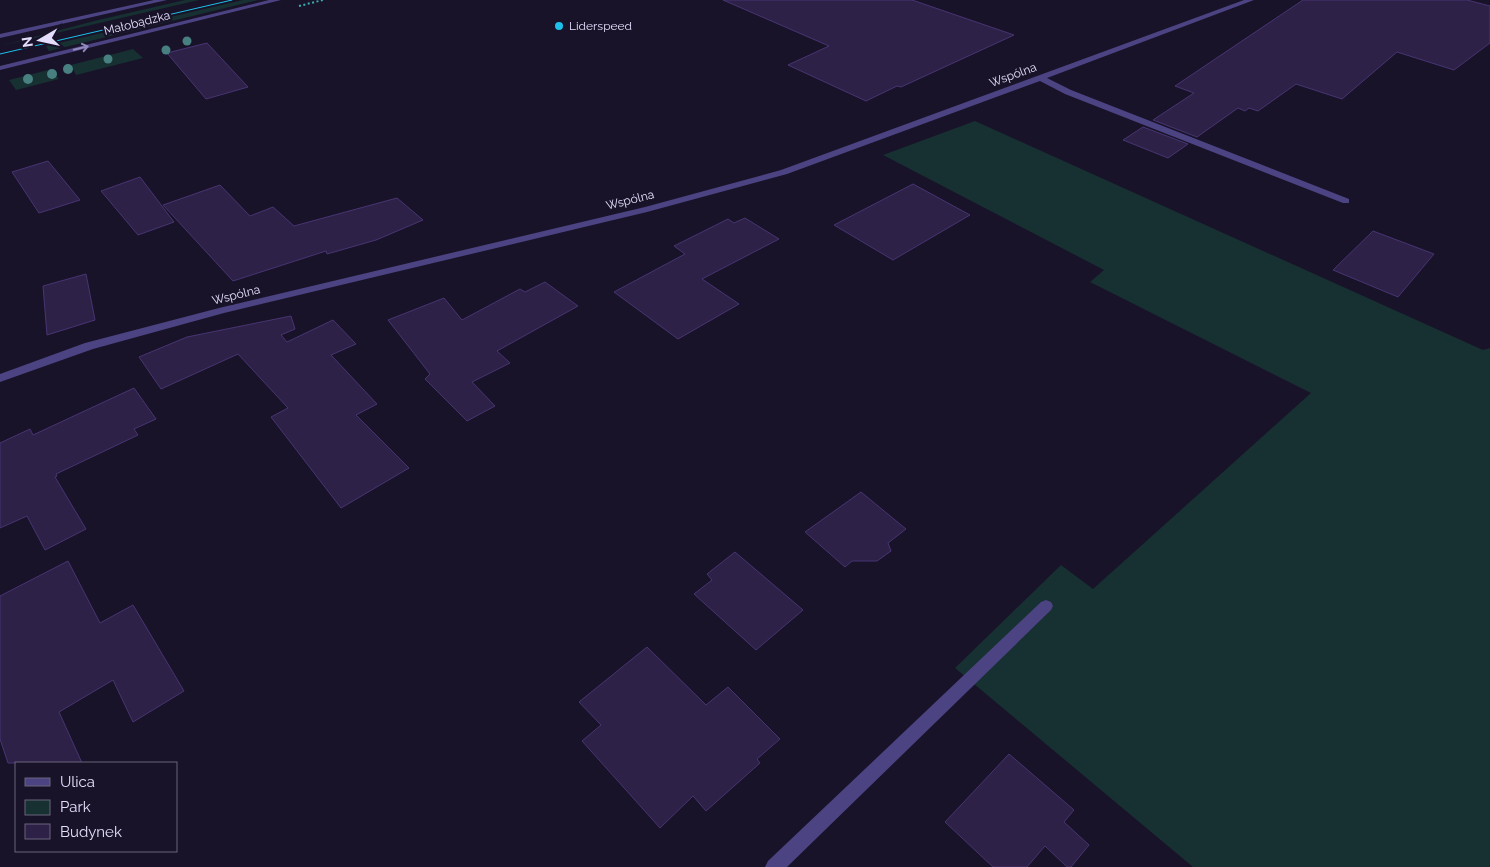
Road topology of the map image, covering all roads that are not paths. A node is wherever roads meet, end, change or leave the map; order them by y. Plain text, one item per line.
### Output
1 (164, 0) edge
2 (278, 0) edge
3 (1251, 0) edge
4 (0, 36) edge
5 (0, 68) edge
6 (1041, 78) junction
7 (1346, 202) dead end
8 (0, 378) edge
9 (1046, 606) dead end
10 (774, 867) edge

1 - 4 street, Małobądzka
5 -> 2 street, Małobądzka
3 - 6 street, Wspólna
6 - 7 street
6 - 8 street, Wspólna
9 - 10 street

